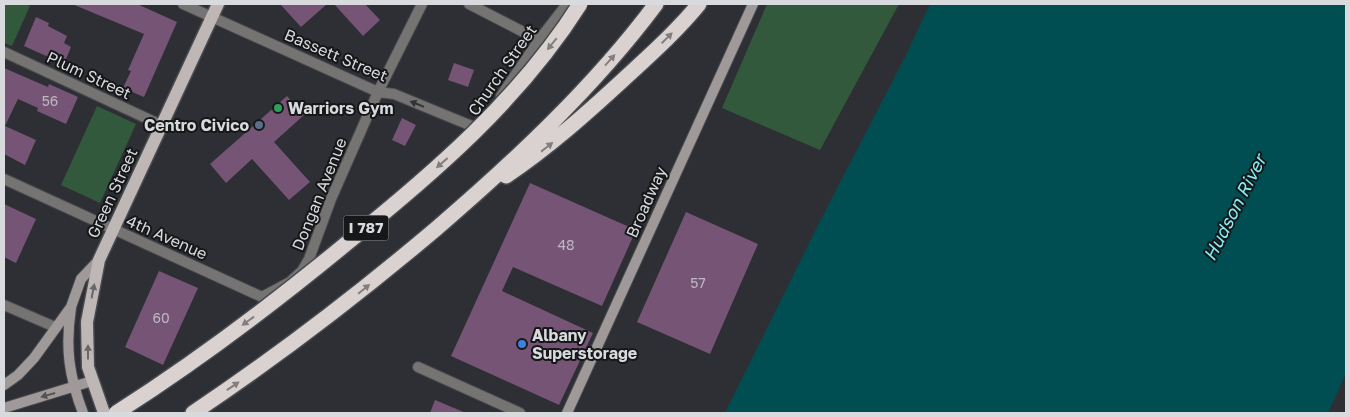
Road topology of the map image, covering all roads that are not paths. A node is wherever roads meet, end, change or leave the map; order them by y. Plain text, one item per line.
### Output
1 (183, 4) edge
2 (218, 4) edge
3 (422, 4) edge
4 (468, 4) edge
5 (567, 4) edge
6 (580, 4) edge
7 (656, 4) edge
8 (699, 4) edge
9 (753, 4) edge
10 (212, 17) junction
11 (539, 40) junction
12 (4, 52) edge
13 (378, 92) junction
14 (161, 125) junction
15 (479, 129) joint
16 (4, 179) edge
17 (464, 205) junction
18 (113, 229) junction
19 (99, 260) junction
20 (262, 296) joint
21 (4, 305) edge
22 (71, 307) junction
23 (55, 327) junction
24 (418, 367) dead end
25 (92, 381) junction
26 (4, 385) edge
27 (74, 387) junction
28 (4, 408) edge
29 (83, 413) edge
30 (104, 413) edge
31 (116, 413) edge
32 (193, 413) edge
33 (520, 413) edge
34 (567, 413) edge

1 - 10 street, Bassett Street
2 - 10 main road, Green Street
3 - 13 street, Dongan Avenue
4 - 11 street
5 - 11 street, Church Street
6 -> 31 highway, I 787, bridge
17 -> 7 highway, I 787
17 -> 8 highway
9 - 34 street, Broadway
10 - 13 street, Bassett Street
10 - 14 main road, Green Street
11 - 15 street, Church Street
12 - 14 street, Plum Street
15 -> 13 street, Bassett Street
13 - 20 street, Dongan Avenue
14 - 18 main road, Green Street
16 - 18 street, 4th Avenue
32 -> 17 highway, I 787
18 - 19 main road, Green Street
18 - 20 street, 4th Avenue
19 - 22 street, Green Street
25 -> 19 main road, Green Street
21 - 23 street
22 - 23 street, Green Street
22 - 27 street
23 - 26 street, Green Street
24 - 33 street
25 - 27 street
25 - 30 main road, Green Street
27 -> 28 street
27 - 29 street

